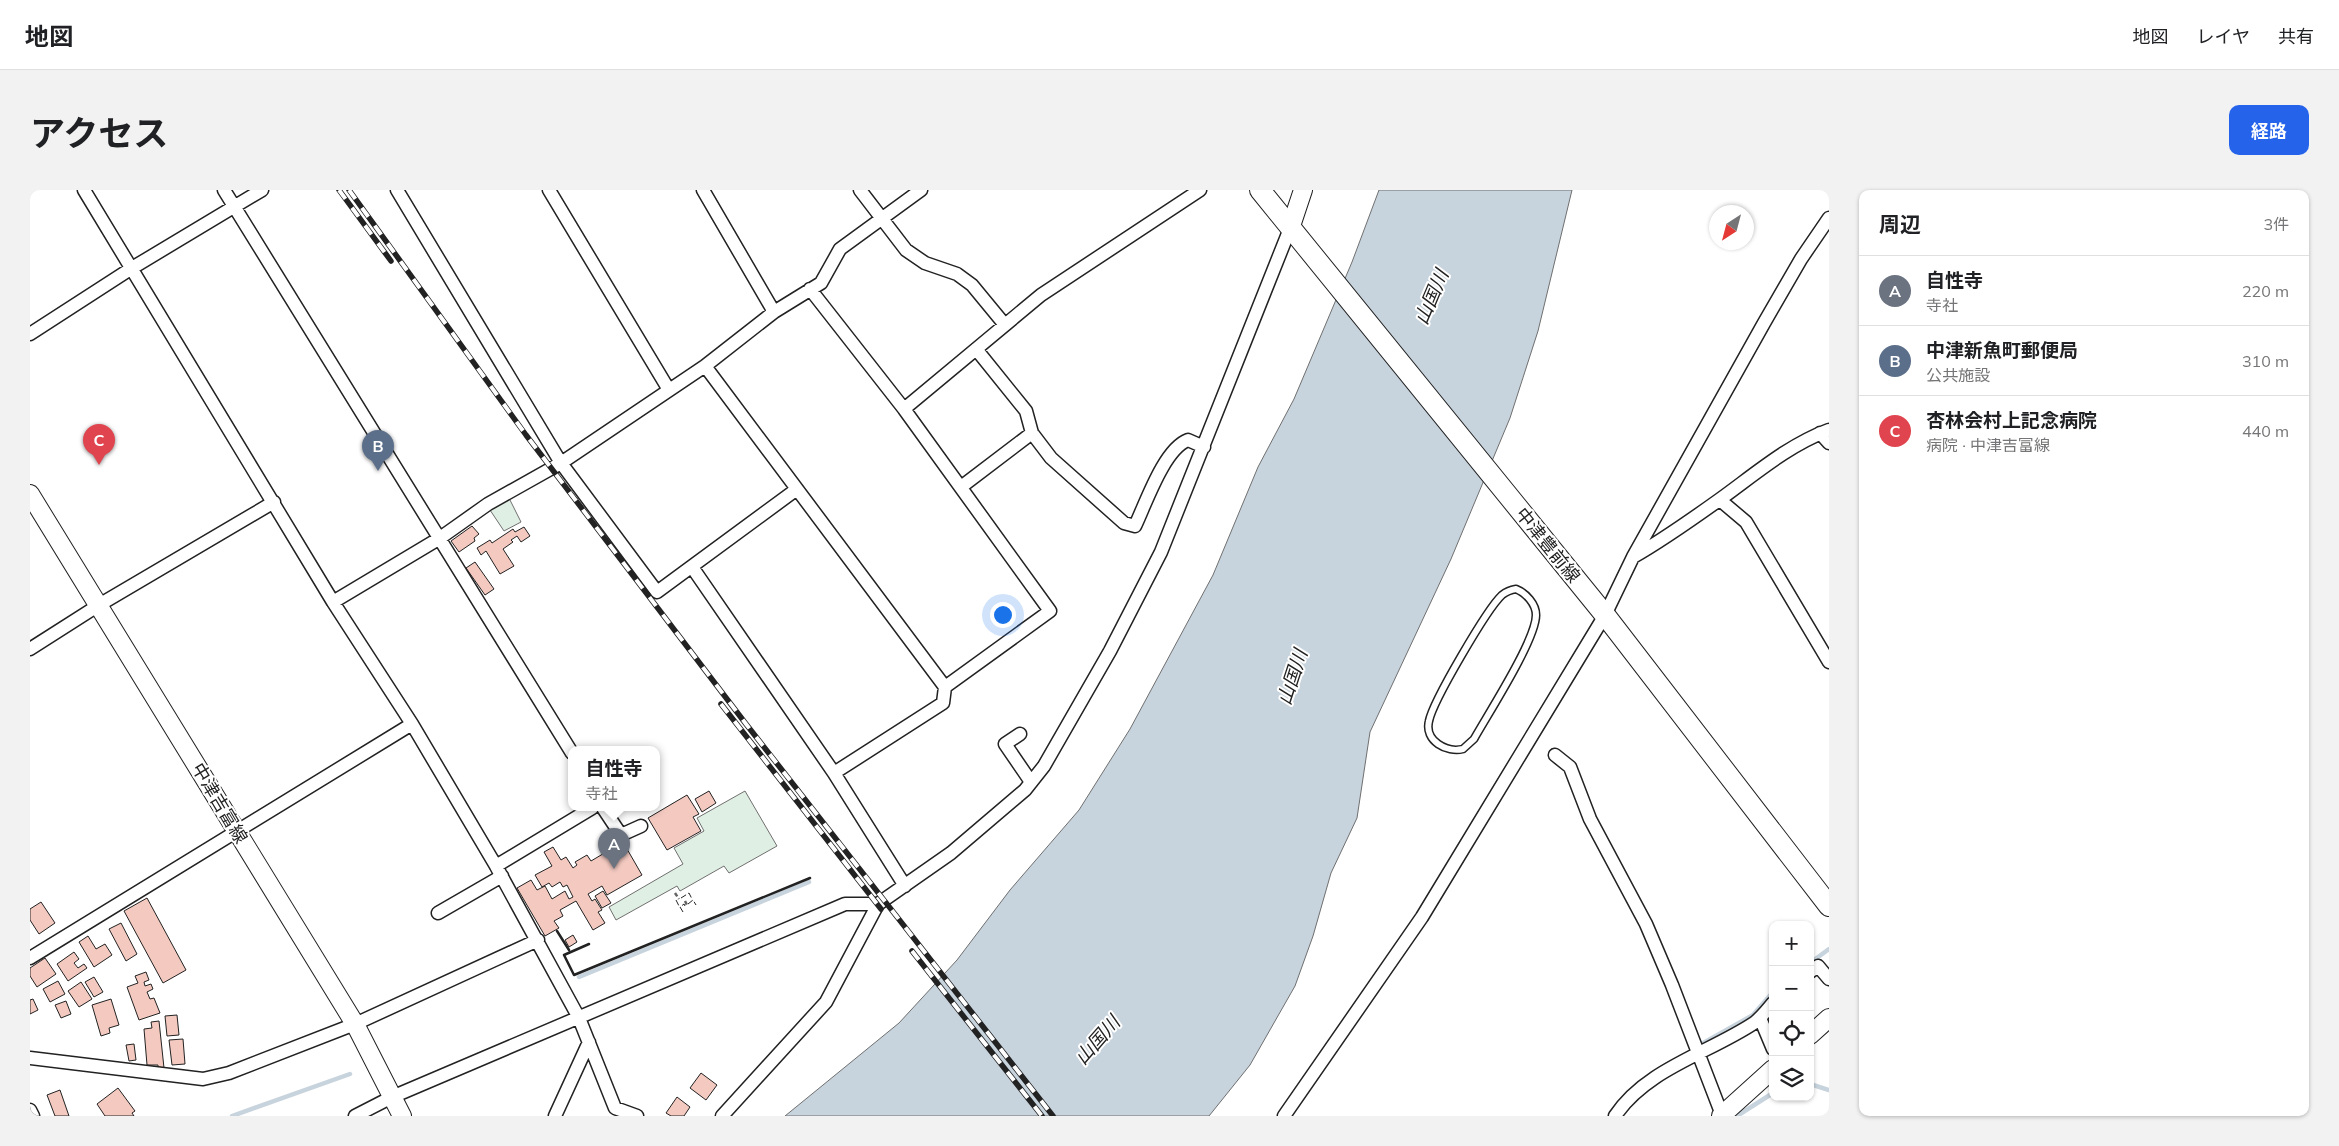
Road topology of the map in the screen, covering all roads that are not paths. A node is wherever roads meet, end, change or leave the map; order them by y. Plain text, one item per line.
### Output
1 (84, 190) edge
2 (224, 190) edge
3 (262, 190) edge
4 (397, 190) edge
5 (549, 190) edge
6 (703, 190) edge
7 (860, 190) edge
8 (921, 190) edge
9 (1200, 190) edge
10 (1260, 190) edge
11 (1303, 190) edge
12 (235, 207) junction
13 (880, 218) junction
14 (1829, 218) edge
15 (1291, 226) junction
16 (132, 268) junction
17 (810, 289) junction
18 (774, 312) junction
19 (1005, 325) junction
20 (30, 334) edge
21 (976, 349) junction
22 (705, 366) junction
23 (669, 390) junction
24 (904, 409) junction
25 (1825, 432) edge
26 (1032, 433) junction
27 (1829, 444) edge
28 (1204, 447) junction
29 (561, 463) junction
30 (961, 487) junction
31 (797, 489) junction
32 (30, 494) edge
33 (1720, 500) junction
34 (274, 502) junction
35 (440, 538) junction
36 (1633, 557) junction
37 (692, 566) junction
38 (333, 602) junction
39 (99, 605) junction
40 (1605, 615) junction
41 (30, 649) edge
42 (1829, 662) edge
43 (945, 687) junction
44 (1429, 720) joint
45 (412, 724) junction
46 (1020, 734) dead end
47 (568, 746) edge
48 (1555, 755) dead end
49 (834, 773) junction
50 (1031, 782) junction
51 (588, 811) edge
52 (605, 811) edge
53 (641, 826) dead end
54 (237, 830) junction
55 (499, 871) junction
56 (905, 886) junction
57 (878, 904) junction
58 (1829, 906) edge
59 (438, 913) dead end
60 (538, 940) junction
61 (30, 958) edge
62 (1814, 969) edge
63 (1829, 979) edge
64 (1769, 1008) edge
65 (579, 1018) junction
66 (1760, 1018) junction
67 (1829, 1018) edge
68 (355, 1024) junction
69 (1814, 1031) edge
70 (1769, 1039) edge
71 (589, 1042) junction
72 (1698, 1055) junction
73 (30, 1058) edge
74 (1769, 1073) edge
75 (392, 1097) junction
76 (355, 1116) edge
77 (402, 1116) edge
78 (555, 1116) edge
79 (636, 1116) edge
80 (722, 1116) edge
81 (1284, 1116) edge
82 (1615, 1116) edge
83 (1721, 1116) edge

1 - 16 street
2 - 12 street
3 - 12 street
4 - 29 street
5 - 23 street
6 - 18 street
7 - 13 street
8 - 13 street
9 - 19 street
10 - 15 main road, 中津豊前線
11 - 15 main road
12 - 16 street
12 - 35 street
13 - 17 street
13 - 19 street
14 - 36 street
15 - 28 street
15 - 40 main road, 中津豊前線
16 - 20 street
16 - 34 street
17 - 18 street
17 - 24 street
18 - 22 street
19 - 21 street
21 - 24 street
21 - 26 street
22 - 23 street
22 - 31 street
23 - 29 street
24 - 30 street
25 - 27 street
25 - 33 street
26 - 28 street
26 - 30 street
28 - 50 street
29 - 35 street
29 - 37 street
30 - 43 street
31 - 37 street
31 - 43 street
32 - 39 main road, 中津吉富線
33 - 36 street
33 - 42 street
34 - 38 street
34 - 39 street
35 - 38 street
35 - 47 street
36 - 40 street
37 - 49 street
38 - 45 street
39 - 41 street
39 - 54 main road, 中津吉富線
40 - 58 main road, 中津豊前線
40 - 81 street
43 - 49 street
44 - 44 lane
45 - 54 street
45 - 55 street
46 - 50 street
48 - 72 street
49 - 56 street
50 - 56 street
51 - 55 street
52 - 53 street
54 - 61 street
54 - 68 main road, 中津吉富線
55 - 59 street
55 - 60 street
56 - 57 street
57 - 65 street
57 - 80 street
60 - 65 street
60 - 68 street
62 - 63 street
64 - 66 street
65 - 71 street
65 - 75 street
66 - 70 street
66 - 72 street
67 - 69 main road
68 - 73 street
68 - 75 main road, 中津吉富線
71 - 78 street
71 - 79 street
72 - 82 street
72 - 83 street
74 - 83 main road
75 - 76 street
75 - 77 main road, 中津吉富線

